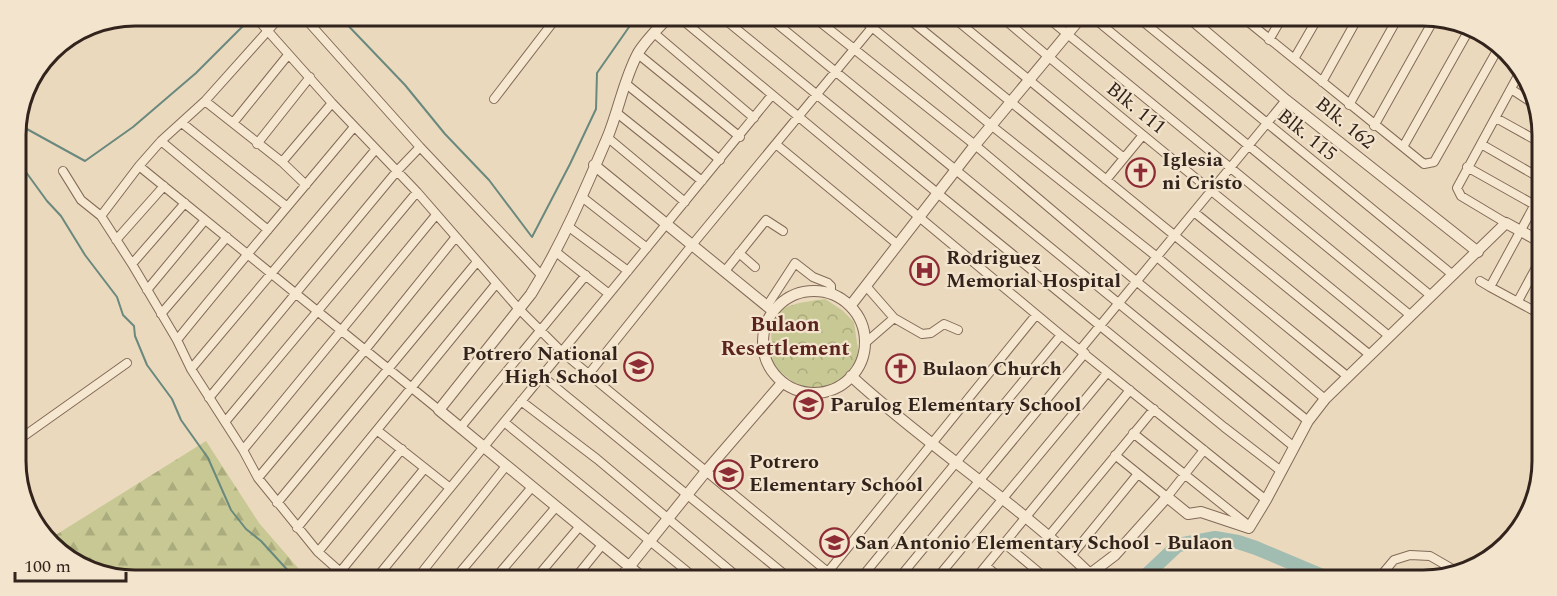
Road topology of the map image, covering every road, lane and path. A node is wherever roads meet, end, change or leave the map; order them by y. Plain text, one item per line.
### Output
1 (263, 26) edge
2 (272, 26) edge
3 (312, 26) edge
4 (550, 26) edge
5 (661, 26) edge
6 (690, 26) edge
7 (733, 26) edge
8 (780, 26) edge
9 (825, 26) edge
10 (917, 26) edge
11 (963, 26) edge
12 (1012, 26) edge
13 (1057, 26) edge
14 (1074, 26) edge
15 (1103, 26) edge
16 (1148, 26) edge
17 (1199, 26) edge
18 (1253, 26) edge
19 (1277, 26) edge
20 (1313, 26) edge
21 (1353, 26) edge
22 (1393, 26) edge
23 (1430, 26) edge
24 (873, 27) joint
25 (268, 31) junction
26 (654, 33) junction
27 (1067, 34) junction
28 (1466, 35) edge
29 (1269, 39) junction
30 (854, 50) junction
31 (638, 54) junction
32 (1495, 54) edge
33 (288, 55) junction
34 (1049, 58) junction
35 (1294, 59) junction
36 (836, 72) junction
37 (310, 77) junction
38 (1516, 79) edge
39 (1029, 81) junction
40 (1322, 82) junction
41 (625, 83) junction
42 (1511, 89) junction
43 (818, 94) junction
44 (772, 95) junction
45 (1525, 98) edge
46 (494, 99) dead end
47 (1286, 100) junction
48 (205, 101) junction
49 (332, 103) junction
50 (1011, 104) junction
51 (1349, 105) junction
52 (617, 113) junction
53 (800, 116) junction
54 (754, 118) junction
55 (1496, 118) junction
56 (182, 123) junction
57 (233, 123) junction
58 (1267, 124) junction
59 (993, 126) junction
60 (1374, 126) junction
61 (354, 127) junction
62 (1143, 135) junction
63 (607, 137) junction
64 (740, 137) junction
65 (1532, 137) edge
66 (161, 141) junction
67 (257, 144) junction
68 (1481, 144) junction
69 (777, 145) junction
70 (1248, 145) junction
71 (975, 146) junction
72 (420, 147) junction
73 (1403, 147) junction
74 (376, 149) junction
75 (1124, 158) junction
76 (720, 160) junction
77 (282, 162) junction
78 (594, 165) junction
79 (139, 166) junction
80 (1467, 167) junction
81 (1231, 168) junction
82 (63, 171) dead end
83 (397, 171) junction
84 (957, 171) junction
85 (1532, 173) edge
86 (1106, 180) junction
87 (702, 181) junction
88 (306, 185) junction
89 (164, 186) junction
90 (1212, 190) junction
91 (417, 192) junction
92 (938, 194) junction
93 (582, 197) junction
94 (685, 202) junction
95 (185, 203) junction
96 (1532, 203) edge
97 (286, 206) junction
98 (1194, 212) junction
99 (1532, 214) edge
100 (436, 215) junction
101 (920, 215) junction
102 (101, 216) junction
103 (205, 220) junction
104 (1506, 223) junction
105 (667, 224) junction
106 (568, 227) junction
107 (268, 230) junction
108 (783, 231) dead end
109 (1521, 231) junction
110 (1174, 235) junction
111 (227, 237) junction
112 (1532, 237) edge
113 (455, 238) junction
114 (116, 240) junction
115 (897, 244) junction
116 (692, 245) junction
117 (647, 248) junction
118 (556, 252) junction
119 (1478, 252) junction
120 (739, 253) junction
121 (247, 254) junction
122 (1157, 257) junction
123 (476, 263) junction
124 (132, 264) junction
125 (755, 267) dead end
126 (628, 271) junction
127 (725, 271) junction
128 (271, 274) junction
129 (586, 275) junction
130 (1453, 275) junction
131 (1532, 275) edge
132 (542, 276) junction
133 (1136, 281) junction
134 (1480, 281) dead end
135 (496, 284) junction
136 (866, 286) junction
137 (1490, 287) junction
138 (147, 290) junction
139 (296, 294) junction
140 (609, 294) junction
141 (831, 294) junction
142 (1430, 295) junction
143 (1518, 301) junction
144 (1118, 303) junction
145 (851, 305) junction
146 (770, 308) junction
147 (518, 309) junction
148 (1532, 309) edge
149 (318, 312) junction
150 (161, 314) junction
151 (1036, 315) junction
152 (1410, 315) junction
153 (894, 318) junction
154 (1101, 325) junction
155 (540, 330) junction
156 (958, 330) dead end
157 (341, 331) junction
158 (1061, 335) junction
159 (1389, 336) junction
160 (177, 340) junction
161 (864, 344) junction
162 (365, 350) junction
163 (1082, 351) junction
164 (562, 352) junction
165 (1370, 355) junction
166 (127, 363) dead end
167 (191, 369) junction
168 (389, 370) junction
169 (1107, 373) junction
170 (588, 375) junction
171 (542, 376) junction
172 (851, 376) junction
173 (1347, 376) junction
174 (782, 383) junction
175 (412, 389) junction
176 (1130, 390) junction
177 (209, 398) junction
178 (1325, 399) junction
179 (521, 401) junction
180 (1154, 409) junction
181 (439, 410) junction
182 (1308, 421) junction
183 (504, 422) junction
184 (225, 423) junction
185 (460, 428) junction
186 (378, 430) junction
187 (1133, 433) junction
188 (26, 435) edge
189 (932, 444) junction
190 (1293, 446) junction
191 (483, 447) junction
192 (402, 449) junction
193 (243, 450) junction
194 (1204, 450) junction
195 (1115, 455) junction
196 (957, 463) junction
197 (506, 466) junction
198 (425, 468) junction
199 (707, 470) junction
200 (1281, 471) junction
201 (1137, 475) junction
202 (1184, 475) junction
203 (258, 478) junction
204 (980, 481) junction
205 (532, 487) junction
206 (450, 488) junction
207 (688, 495) junction
208 (1167, 497) junction
209 (1002, 500) junction
210 (1266, 500) junction
211 (277, 503) junction
212 (556, 507) junction
213 (669, 518) junction
214 (1027, 518) junction
215 (580, 526) junction
216 (1250, 527) junction
217 (297, 528) junction
218 (1048, 537) junction
219 (650, 542) junction
220 (1005, 544) junction
221 (602, 545) junction
222 (318, 552) junction
223 (1071, 556) junction
224 (986, 566) junction
225 (629, 567) junction
226 (1450, 567) edge
227 (338, 570) edge
228 (346, 570) edge
229 (383, 570) edge
230 (424, 570) edge
231 (462, 570) edge
232 (502, 570) edge
233 (543, 570) edge
234 (582, 570) edge
235 (627, 570) edge
236 (633, 570) edge
237 (685, 570) edge
238 (730, 570) edge
239 (779, 570) edge
240 (822, 570) edge
241 (834, 570) edge
242 (868, 570) edge
243 (906, 570) edge
244 (944, 570) edge
245 (983, 570) edge
246 (991, 570) edge
247 (1036, 570) edge
248 (1082, 570) edge
249 (1096, 570) edge
250 (1386, 570) edge

1 - 25 street
2 - 25 street
3 - 72 street
4 - 46 street
5 - 26 street
6 - 44 street
7 - 43 street
8 - 36 street
9 - 30 street
10 - 50 street
11 - 39 street
12 - 34 street, Blk. 111
13 - 27 street
14 - 27 street
15 - 70 street
16 - 58 street, Blk. 115
17 - 47 street, Blk. 162
18 - 29 street
19 - 29 street
20 - 35 street
21 - 40 street
22 - 51 street
23 - 60 street
24 - 30 street
24 - 59 street
25 - 33 street
25 - 48 street
26 - 31 street
26 - 54 street
27 - 34 street
27 - 81 street
28 - 73 street
29 - 35 street
30 - 36 street
30 - 71 street
31 - 41 street
31 - 64 street
32 - 73 street
33 - 37 street
33 - 57 street
34 - 39 street
34 - 62 street, Blk. 111
35 - 40 street
36 - 43 street
36 - 84 street
37 - 49 street
37 - 67 street
38 - 42 street
39 - 50 street
39 - 75 street
40 - 51 street
41 - 52 street
41 - 76 street
42 - 45 street
42 - 55 street
43 - 53 street
43 - 92 street
44 - 53 street
44 - 54 street
47 - 58 street
47 - 119 street, Blk. 162
48 - 56 street
48 - 57 street
49 - 61 street
49 - 77 street
50 - 59 street
50 - 86 street
51 - 60 street
52 - 63 street
52 - 87 street
53 - 69 street
53 - 101 street
54 - 64 street
55 - 65 street
55 - 68 street
56 - 66 street
56 - 97 street
57 - 67 street
58 - 70 street
58 - 130 street, Blk. 115
59 - 71 street
59 - 122 street
60 - 73 street
61 - 74 street
61 - 88 street
62 - 75 street
62 - 90 street, Blk. 111
63 - 78 street
63 - 94 street
64 - 76 street
66 - 79 street
66 - 107 street
67 - 77 street
68 - 80 street
68 - 85 street
69 - 115 street
69 - 116 street
70 - 81 street
70 - 142 street
71 - 84 street
71 - 133 street
72 - 83 street
72 - 132 street
74 - 83 street
74 - 128 street
75 - 86 street
76 - 87 street
77 - 88 street
78 - 93 street
78 - 105 street
79 - 89 street
79 - 102 street
80 - 96 street
80 - 104 street
81 - 90 street
81 - 152 street
82 - 102 street
83 - 91 street
83 - 139 street
84 - 92 street
84 - 144 street
86 - 110 street
87 - 94 street
88 - 97 street
89 - 95 street
89 - 114 street
90 - 98 street
90 - 159 street, Blk. 111
91 - 100 street
91 - 149 street
92 - 101 street
92 - 154 street
93 - 106 street
93 - 117 street
94 - 105 street
95 - 103 street
95 - 124 street
97 - 107 street
98 - 110 street
98 - 165 street
99 - 109 street
100 - 113 street
100 - 157 street
101 - 115 street
101 - 151 street
102 - 114 street
103 - 111 street
103 - 138 street
104 - 109 street
104 - 119 street
105 - 116 street
105 - 117 street
106 - 118 street
106 - 126 street
107 - 121 street
108 - 120 street
109 - 112 street
109 - 137 street
110 - 122 street
110 - 173 street
111 - 121 street
111 - 150 street
113 - 123 street
113 - 162 street
114 - 124 street
115 - 136 street
116 - 127 street
116 - 170 street
117 - 126 street
118 - 129 street
118 - 132 street
119 - 130 street
120 - 125 street
120 - 127 street
121 - 128 street
121 - 160 street
122 - 133 street
122 - 178 street
123 - 135 street
123 - 168 street
124 - 138 street
126 - 140 street
127 - 146 street
128 - 139 street
128 - 167 street
129 - 140 street
129 - 155 street
130 - 142 street
131 - 143 street
132 - 147 street
133 - 144 street
133 - 182 street
134 - 137 street
135 - 147 street
135 - 175 street
136 - 145 street
136 - 153 street
137 - 143 street
138 - 150 street
139 - 149 street
139 - 177 street
140 - 164 street
141 - 145 street
141 - 146 street
141 - 146 street
142 - 152 street
143 - 148 street
144 - 154 street
144 - 190 street
145 - 161 street
146 - 174 street
147 - 155 street
147 - 181 street
149 - 157 street
149 - 184 street
150 - 160 street
151 - 158 street
151 - 189 street
152 - 159 street
153 - 156 street
153 - 161 street
154 - 163 street
154 - 200 street
155 - 164 street
155 - 185 street
157 - 162 street
157 - 193 street
158 - 163 street
158 - 196 street
159 - 165 street
160 - 167 street
161 - 172 street
162 - 168 street
162 - 203 street
163 - 169 street
163 - 204 street
164 - 170 street
164 - 171 street
165 - 173 street
166 - 188 street
167 - 177 street
168 - 175 street
168 - 211 street
169 - 176 street
169 - 209 street
170 - 199 street
171 - 179 street
171 - 207 street
172 - 174 street
172 - 189 street
173 - 178 street
174 - 199 street
175 - 181 street
175 - 186 street
176 - 180 street
176 - 214 street
177 - 184 street
178 - 182 street
179 - 183 street
179 - 213 street
180 - 187 street
180 - 194 street
181 - 185 street
182 - 190 street
183 - 191 street
183 - 219 street
184 - 193 street
185 - 191 street
186 - 192 street
186 - 217 street
187 - 195 street
187 - 202 street
189 - 196 street
189 - 241 street
190 - 200 street
191 - 197 street
191 - 206 street
192 - 198 street
192 - 222 street
193 - 203 street
194 - 202 street
194 - 210 street
195 - 201 street
195 - 218 street
196 - 204 street
196 - 242 street
197 - 205 street
197 - 230 street
198 - 206 street
198 - 228 street
199 - 207 street
199 - 240 street
200 - 210 street
201 - 208 street
201 - 223 street
202 - 208 street
202 - 216 street
203 - 211 street
204 - 209 street
204 - 243 street
205 - 212 street
205 - 231 street
206 - 229 street
207 - 213 street
207 - 239 street
208 - 216 street
208 - 249 street
209 - 214 street
209 - 244 street
210 - 216 street
211 - 217 street
212 - 215 street
212 - 232 street
213 - 219 street
213 - 238 street
214 - 218 street
214 - 220 street
215 - 221 street
215 - 233 street
217 - 222 street
218 - 223 street
219 - 225 street
219 - 237 street
220 - 224 street
220 - 247 street
221 - 225 street
221 - 234 street
222 - 227 street
223 - 248 street
224 - 245 street
224 - 246 street
225 - 235 street
225 - 236 street
226 - 250 street

